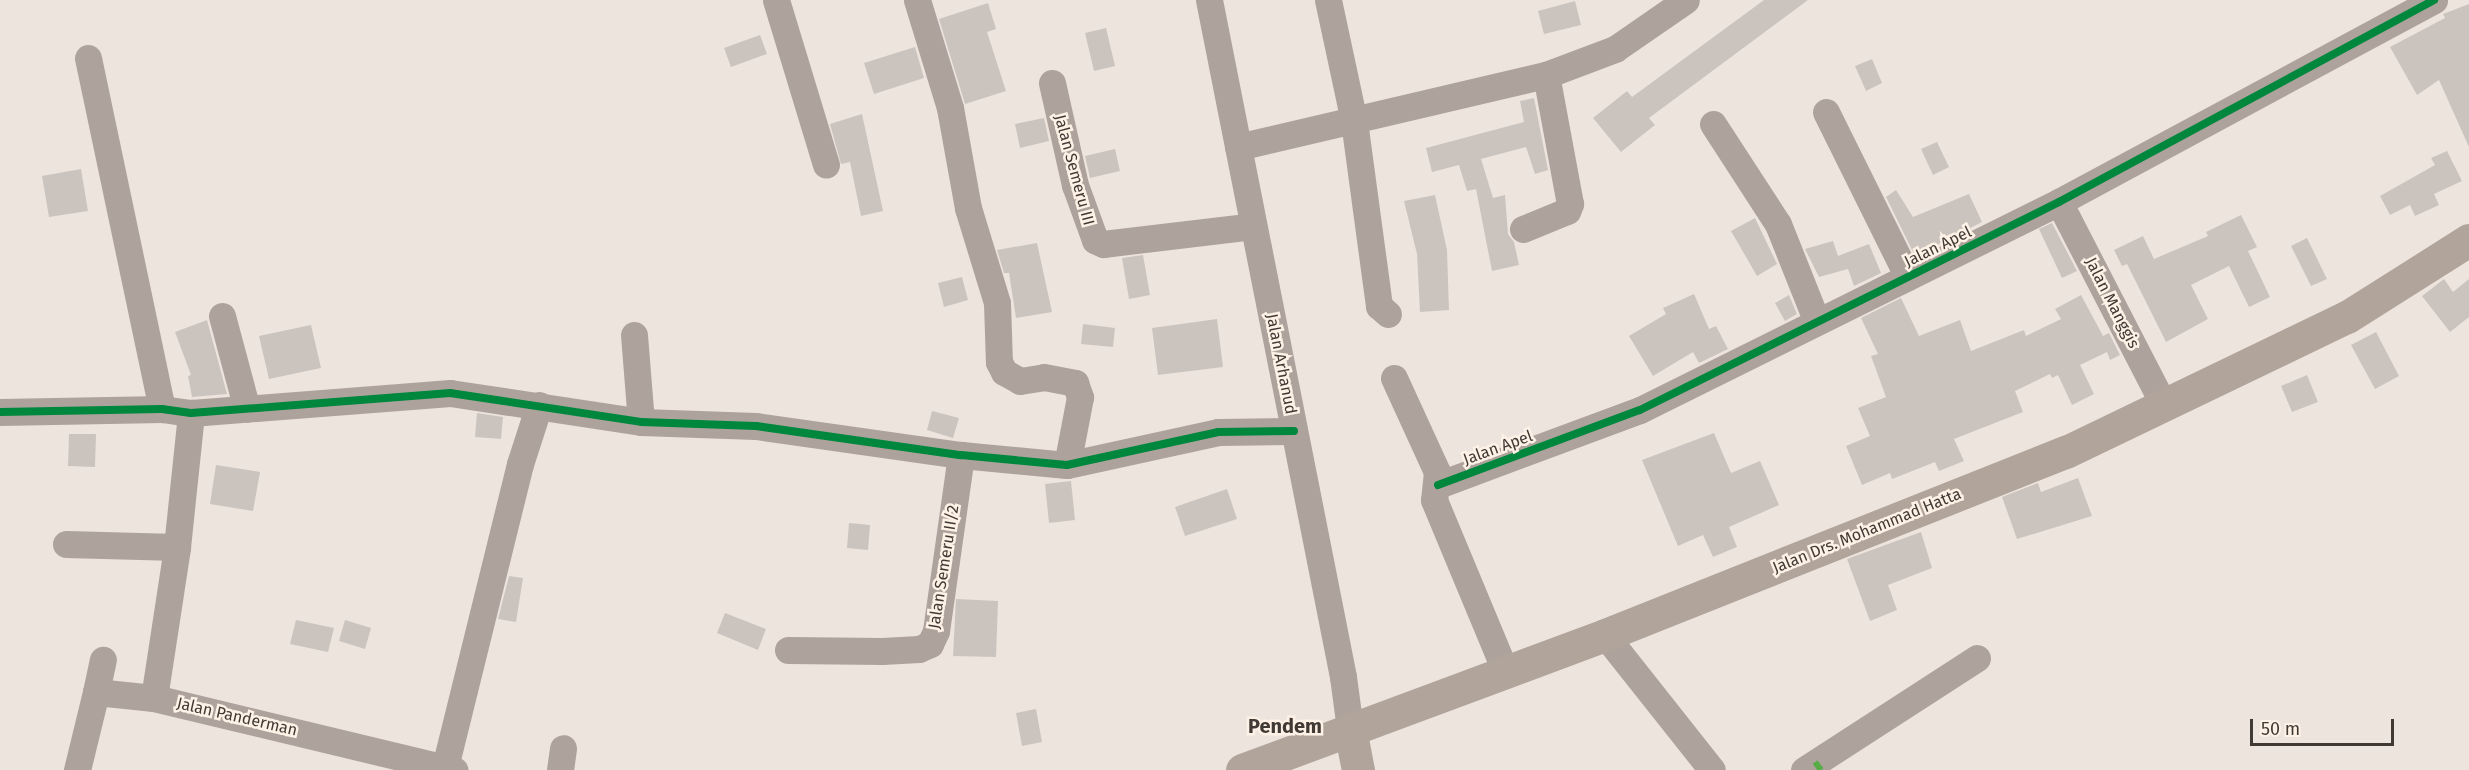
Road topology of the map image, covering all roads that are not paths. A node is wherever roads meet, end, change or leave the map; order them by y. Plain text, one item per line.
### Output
1 (776, 0) edge
2 (917, 0) edge
3 (1209, 0) edge
4 (1328, 0) edge
5 (1686, 0) edge
6 (2434, 0) edge
7 (88, 58) dead end
8 (1546, 75) junction
9 (1052, 83) dead end
10 (1826, 112) dead end
11 (1354, 121) junction
12 (1713, 124) dead end
13 (1238, 147) junction
14 (826, 165) dead end
15 (2059, 202) junction
16 (1253, 226) junction
17 (1523, 229) dead end
18 (2469, 240) edge
19 (1908, 277) junction
20 (1388, 314) dead end
21 (222, 316) dead end
22 (1817, 322) junction
23 (634, 335) dead end
24 (1394, 378) dead end
25 (539, 405) junction
26 (2164, 405) junction
27 (162, 409) junction
28 (247, 409) junction
29 (0, 412) edge
30 (191, 413) junction
31 (641, 422) junction
32 (1294, 430) junction
33 (961, 455) junction
34 (1068, 465) junction
35 (1438, 484) junction
36 (66, 544) dead end
37 (177, 546) junction
38 (1605, 635) junction
39 (788, 650) dead end
40 (1977, 658) dead end
41 (103, 660) dead end
42 (1506, 673) junction
43 (96, 692) junction
44 (154, 698) junction
45 (1350, 729) junction
46 (1814, 767) edge
47 (450, 769) edge
48 (77, 770) edge
49 (1242, 770) edge
50 (1358, 770) edge
51 (1712, 770) edge

1 - 14 street
2 - 34 street
3 - 13 street, Jalan Arhanud
4 - 11 street
5 - 8 street
6 - 15 street, Jalan Apel
7 - 27 street
8 - 11 street
8 - 17 street
9 - 16 street, Jalan Semeru III
10 - 19 street
11 - 13 street
11 - 20 street
12 - 22 street
13 - 16 street, Jalan Arhanud
15 - 19 street, Jalan Apel
15 - 26 street, Jalan Manggis
16 - 32 street, Jalan Arhanud
18 - 26 main road, Jalan Drs. Mohammad Hatta
19 - 22 street, Jalan Apel
21 - 28 street
22 - 35 street, Jalan Apel
23 - 31 street
24 - 35 street
25 - 28 street
25 - 31 street
25 - 47 street
26 - 38 main road, Jalan Drs. Mohammad Hatta
27 - 29 street
27 - 30 street
28 - 30 street
30 - 37 street
31 - 33 street
32 - 34 street
32 - 45 street, Jalan Arhanud
33 - 34 street
33 - 39 street, Jalan Semeru II/2
35 - 42 street
36 - 37 street
37 - 44 street
38 - 42 main road, Jalan Drs. Mohammad Hatta
38 - 51 street
40 - 46 street
41 - 43 street
42 - 45 main road, Jalan Drs. Mohammad Hatta
43 - 44 street, Jalan Panderman
43 - 48 street
44 - 47 street, Jalan Panderman
45 - 49 main road, Jalan Drs. Mohammad Hatta
45 - 50 main road

